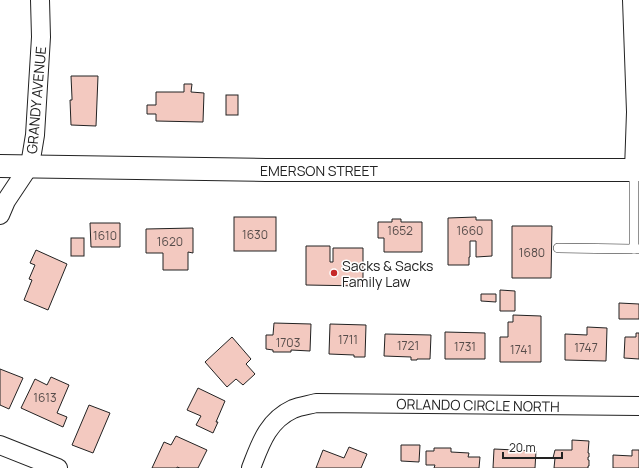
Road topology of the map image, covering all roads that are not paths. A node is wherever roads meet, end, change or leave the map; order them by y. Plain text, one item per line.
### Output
1 (40, 0) edge
2 (632, 0) edge
3 (30, 165) junction
4 (0, 166) edge
5 (637, 170) edge
6 (0, 215) edge
7 (558, 248) dead end
8 (637, 249) edge
9 (639, 406) edge
10 (0, 445) edge
11 (58, 468) edge
12 (251, 468) edge

1 - 3 street, GRANDY AVENUE
2 - 5 street
3 - 4 main road, EMERSON STREET
3 - 5 main road, EMERSON STREET
3 - 6 street, GRANDY AVENUE
5 - 8 lane
7 - 8 lane
9 - 12 street, ORLANDO CIRCLE NORTH
10 - 11 street

